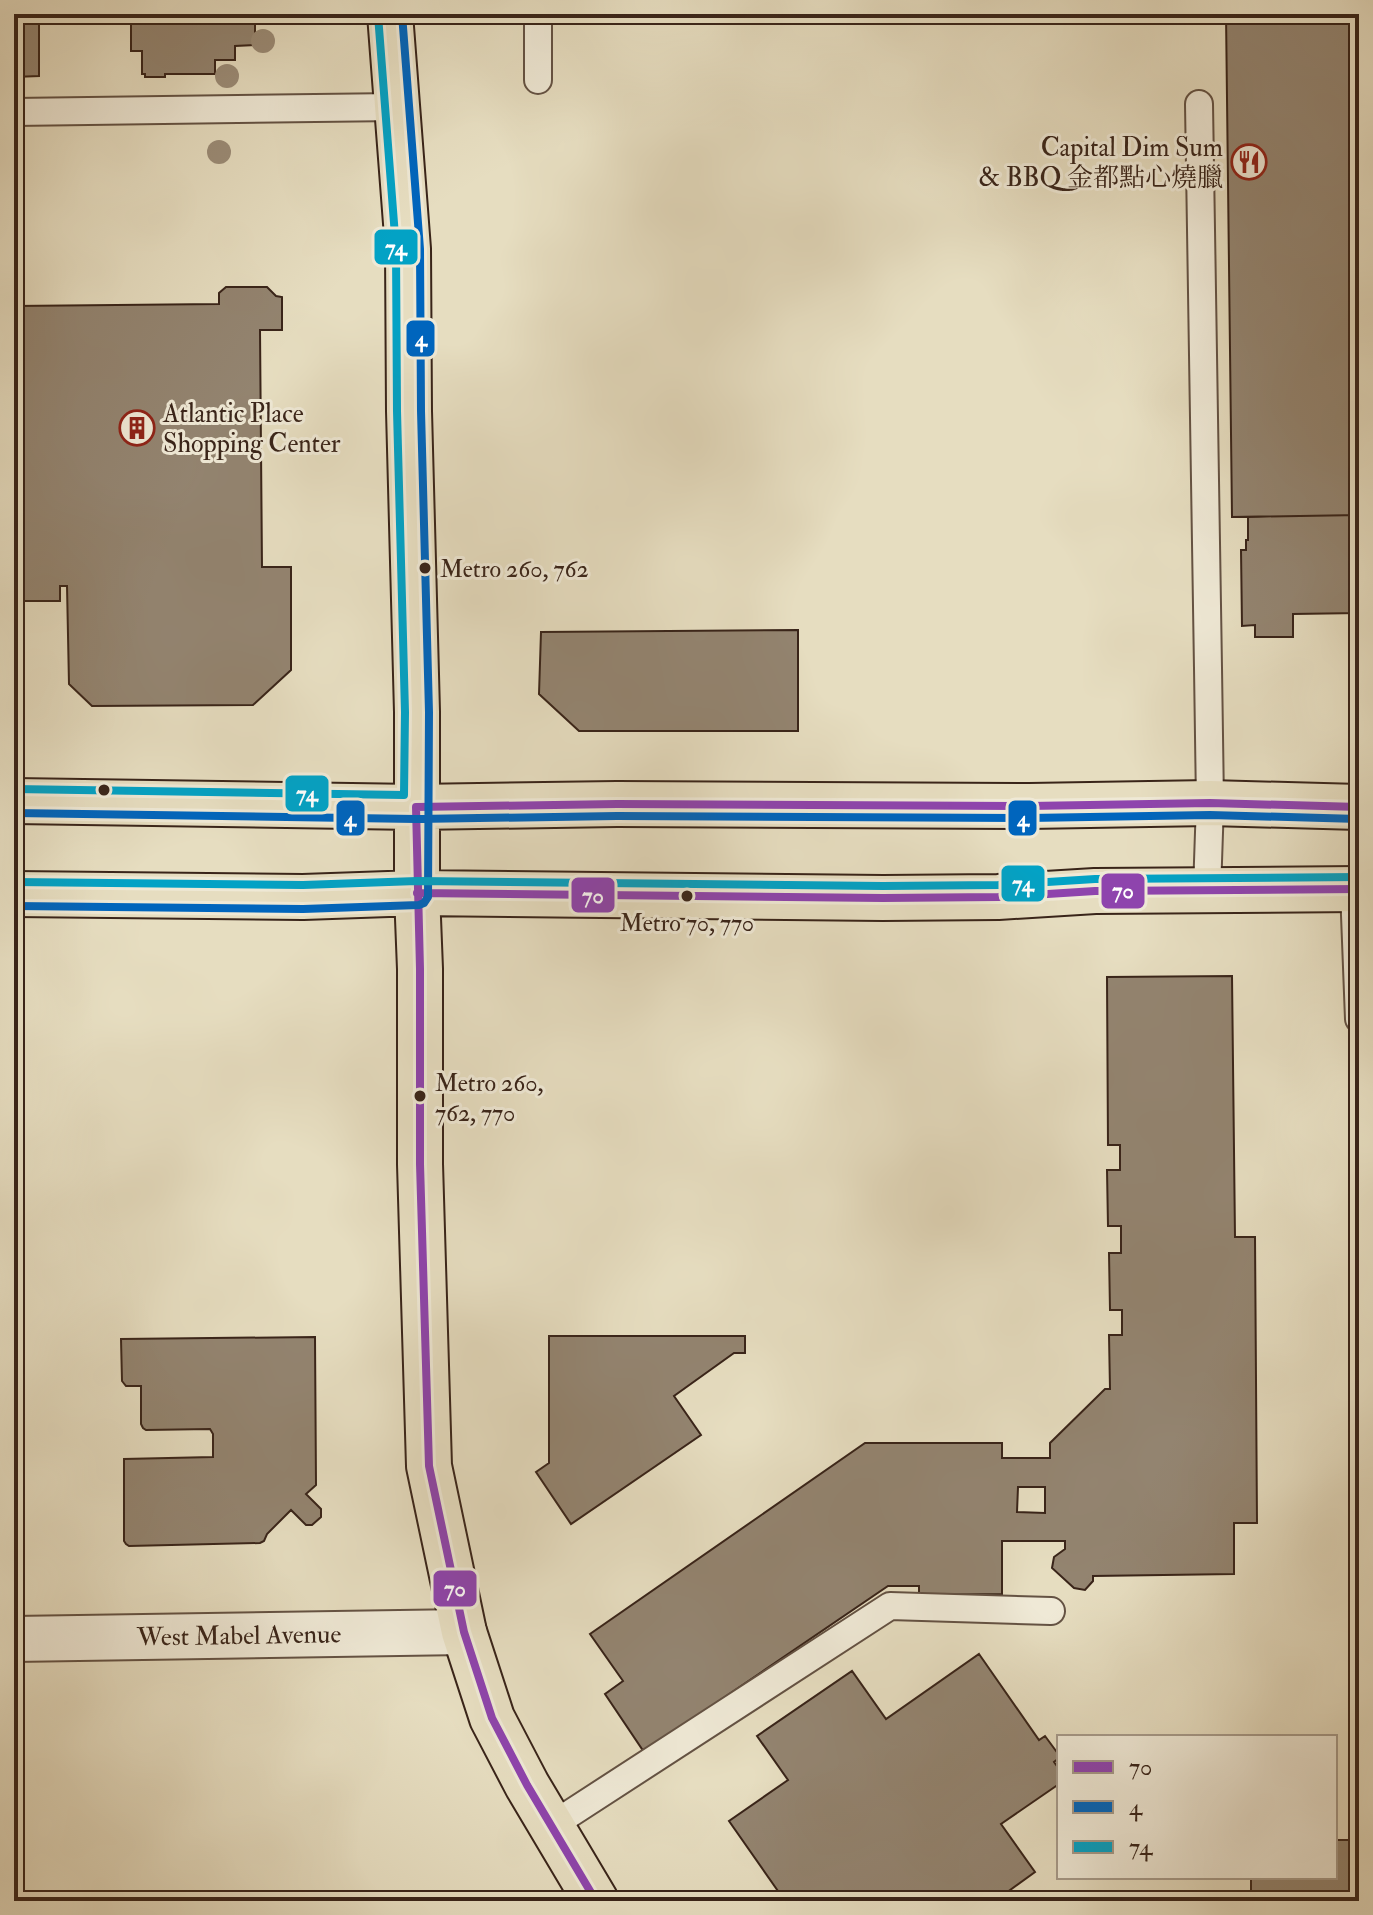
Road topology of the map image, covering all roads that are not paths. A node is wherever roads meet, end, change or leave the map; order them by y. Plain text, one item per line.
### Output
1 (390, 14) edge
2 (538, 14) edge
3 (538, 80) dead end
4 (1199, 104) dead end
5 (397, 107) junction
6 (14, 112) edge
7 (14, 801) edge
8 (1210, 803) junction
9 (416, 807) junction
10 (1359, 807) edge
11 (1356, 889) edge
12 (1207, 891) junction
13 (417, 893) junction
14 (14, 894) edge
15 (1359, 1019) edge
16 (1051, 1611) dead end
17 (464, 1632) junction
18 (14, 1639) edge
19 (551, 1826) junction
20 (596, 1901) edge

1 - 5 main road
2 - 3 lane
4 - 8 lane
5 - 6 lane
5 - 9 main road
7 - 9 main road
8 - 9 main road
8 - 10 main road
8 - 12 lane
9 - 13 main road
11 - 12 main road
11 - 15 lane
12 - 13 main road
13 - 14 main road
13 - 17 main road
16 - 19 lane
17 - 18 street, West Mabel Avenue
17 - 19 main road
19 - 20 main road

